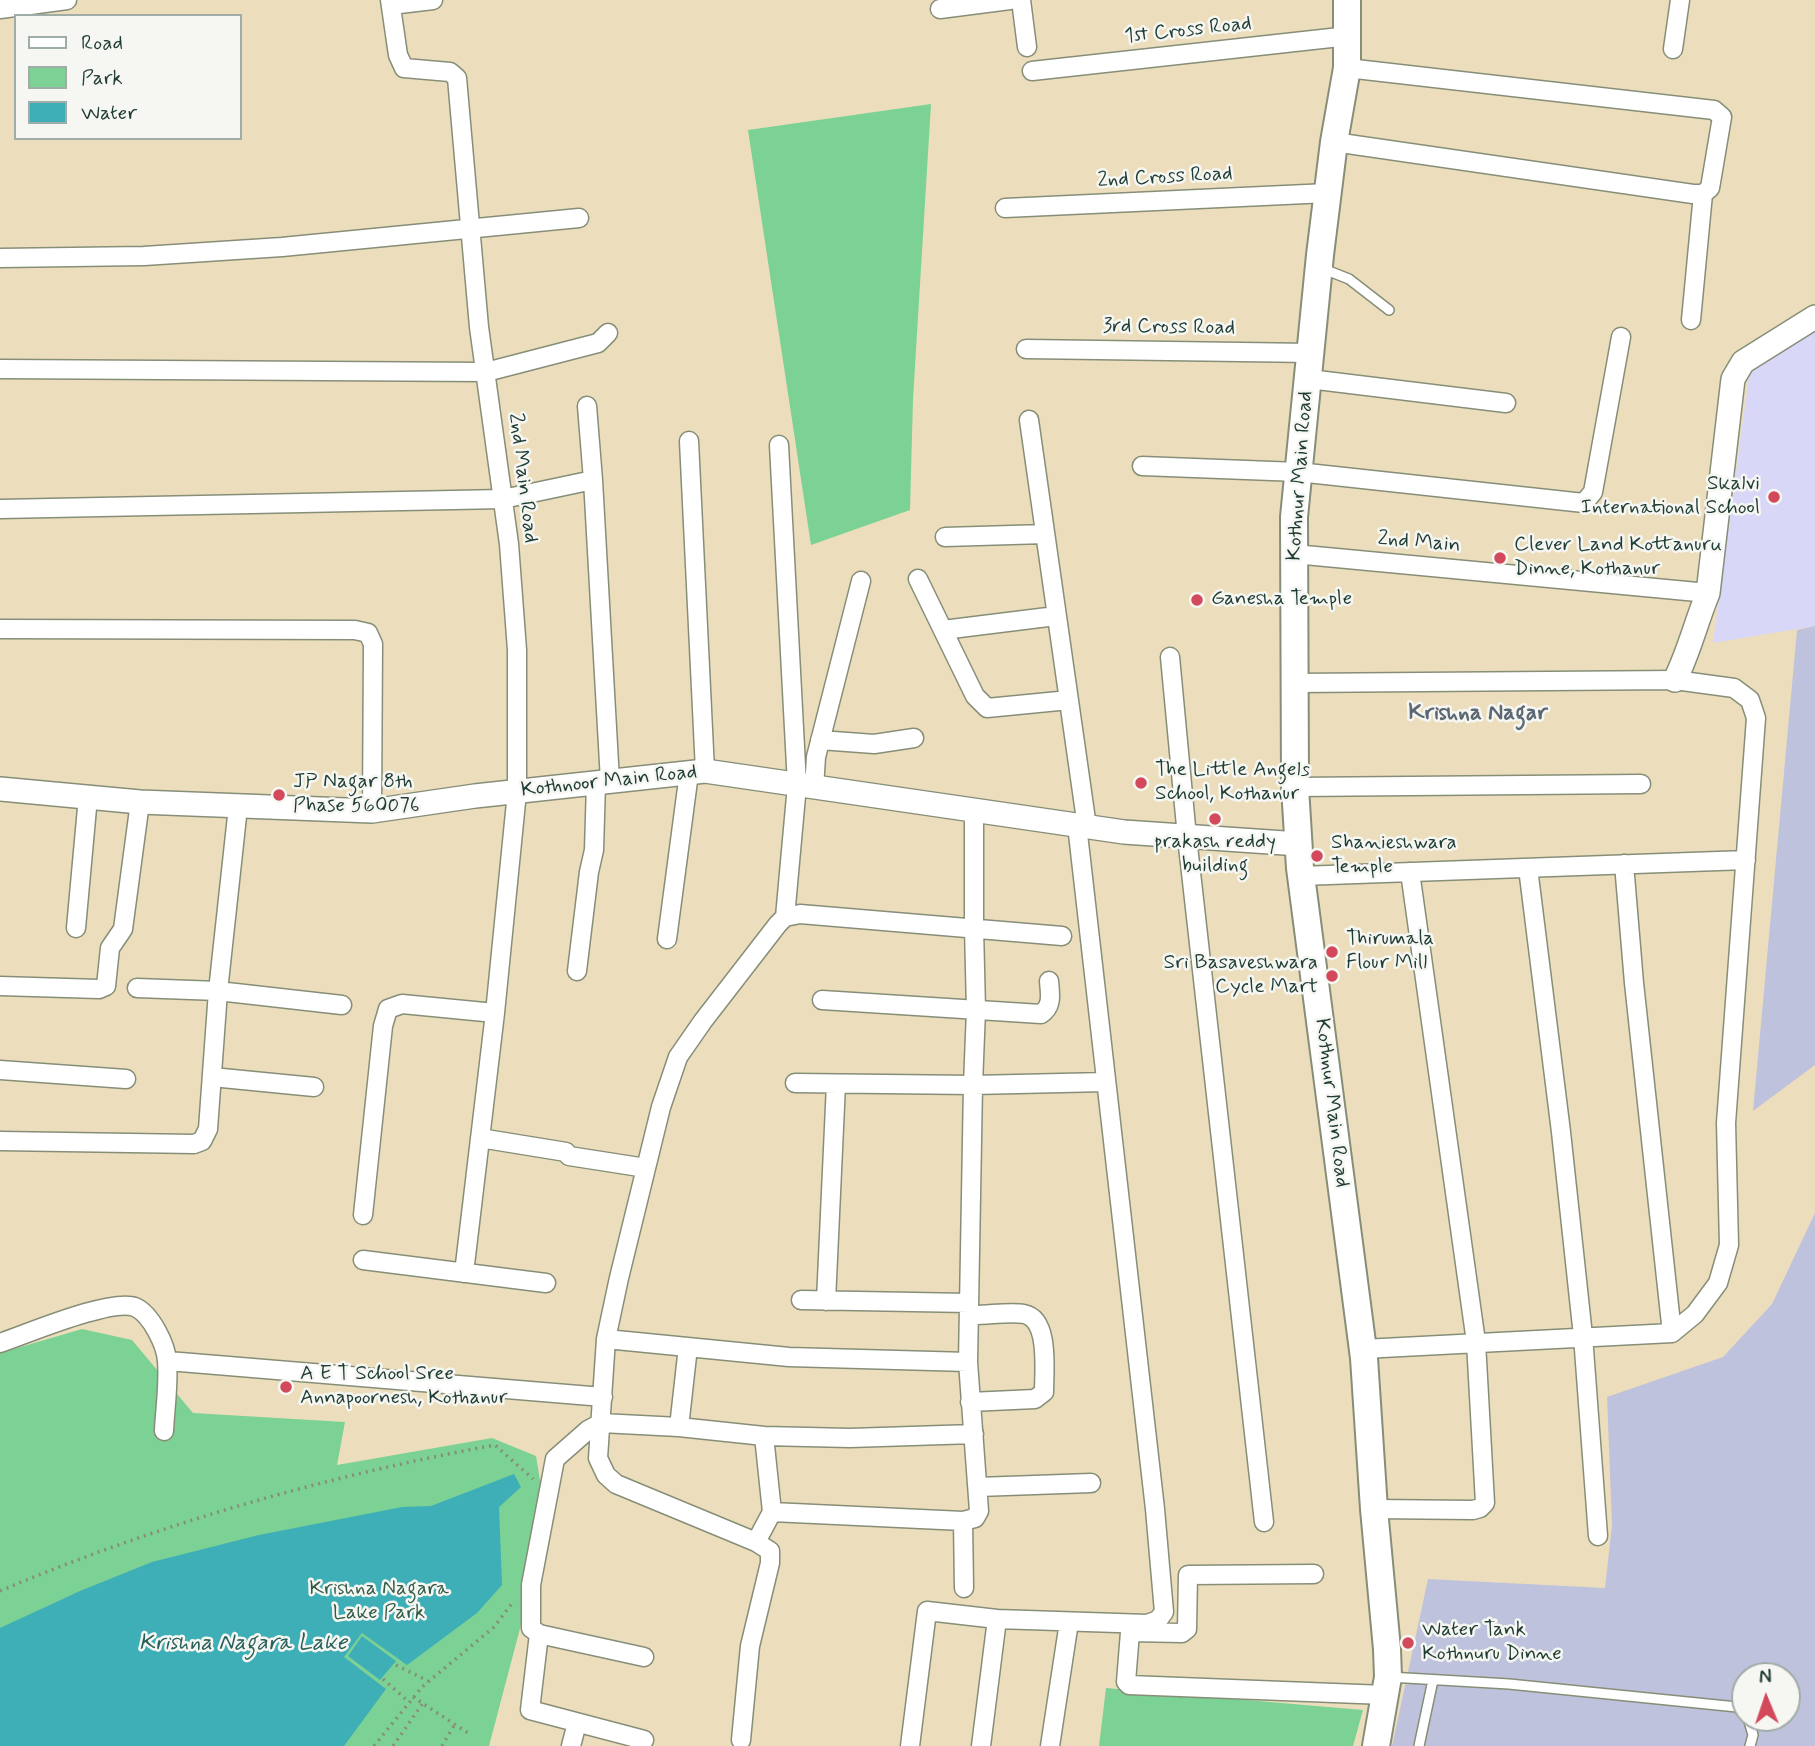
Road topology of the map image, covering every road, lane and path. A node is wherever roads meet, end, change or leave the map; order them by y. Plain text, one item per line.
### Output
1 (67, 0) edge
2 (433, 0) edge
3 (1010, 0) edge
4 (1020, 0) edge
5 (1347, 0) edge
6 (1680, 0) edge
7 (391, 3) edge
8 (3, 6) edge
9 (940, 9) dead end
10 (1349, 36) junction
11 (1027, 47) dead end
12 (1673, 49) dead end
13 (1347, 68) junction
14 (1032, 71) dead end
15 (1334, 142) junction
16 (1328, 193) junction
17 (1703, 194) junction
18 (1005, 208) dead end
19 (579, 218) dead end
20 (470, 229) junction
21 (0, 258) edge
22 (1319, 267) junction
23 (1390, 310) dead end
24 (1691, 320) dead end
25 (1813, 323) edge
26 (608, 333) dead end
27 (1621, 337) dead end
28 (1026, 349) dead end
29 (1312, 353) junction
30 (0, 369) edge
31 (486, 372) junction
32 (1309, 379) junction
33 (1506, 403) dead end
34 (587, 406) dead end
35 (1028, 420) dead end
36 (689, 441) dead end
37 (779, 444) dead end
38 (1142, 466) dead end
39 (1298, 472) junction
40 (593, 480) junction
41 (503, 499) junction
42 (0, 509) edge
43 (1045, 534) junction
44 (945, 537) dead end
45 (1294, 554) junction
46 (918, 579) dead end
47 (861, 581) dead end
48 (1708, 593) junction
49 (1056, 616) junction
50 (0, 629) edge
51 (943, 630) junction
52 (1170, 657) dead end
53 (1675, 680) junction
54 (1295, 683) junction
55 (1069, 700) junction
56 (914, 738) dead end
57 (820, 740) junction
58 (696, 772) junction
59 (603, 782) junction
60 (1641, 784) dead end
61 (805, 787) junction
62 (1295, 787) junction
63 (0, 790) edge
64 (517, 792) junction
65 (88, 797) junction
66 (140, 802) junction
67 (238, 807) junction
68 (372, 811) junction
69 (974, 811) junction
70 (1082, 826) junction
71 (1187, 837) junction
72 (1299, 844) junction
73 (1745, 860) junction
74 (1624, 864) junction
75 (1528, 868) junction
76 (1410, 872) junction
77 (1301, 876) junction
78 (785, 917) junction
79 (76, 928) dead end
80 (974, 928) junction
81 (1062, 936) dead end
82 (667, 939) dead end
83 (577, 971) dead end
84 (1049, 981) dead end
85 (0, 986) edge
86 (136, 988) dead end
87 (218, 991) junction
88 (822, 1000) dead end
89 (342, 1005) dead end
90 (976, 1010) junction
91 (495, 1013) junction
92 (0, 1070) edge
93 (212, 1077) junction
94 (126, 1079) dead end
95 (1105, 1082) junction
96 (795, 1083) dead end
97 (836, 1084) junction
98 (972, 1085) junction
99 (314, 1087) dead end
100 (480, 1138) junction
101 (0, 1141) edge
102 (646, 1168) junction
103 (363, 1214) dead end
104 (363, 1260) dead end
105 (464, 1273) junction
106 (546, 1283) dead end
107 (801, 1300) dead end
108 (825, 1301) junction
109 (969, 1309) junction
110 (1672, 1333) junction
111 (1583, 1336) junction
112 (606, 1339) junction
113 (1476, 1342) junction
114 (0, 1343) edge
115 (688, 1347) junction
116 (1363, 1349) junction
117 (167, 1361) junction
118 (968, 1362) junction
119 (603, 1397) junction
120 (970, 1402) junction
121 (594, 1427) junction
122 (679, 1427) junction
123 (164, 1431) dead end
124 (974, 1434) junction
125 (764, 1436) junction
126 (534, 1480) dead end
127 (1091, 1483) dead end
128 (978, 1487) junction
129 (1374, 1509) junction
130 (772, 1512) junction
131 (963, 1521) junction
132 (1264, 1522) dead end
133 (1598, 1536) dead end
134 (756, 1542) junction
135 (1314, 1574) dead end
136 (964, 1588) dead end
137 (0, 1591) edge
138 (516, 1599) dead end
139 (997, 1619) junction
140 (1069, 1622) junction
141 (539, 1634) junction
142 (644, 1657) dead end
143 (396, 1665) dead end
144 (383, 1679) dead end
145 (1433, 1680) junction
146 (428, 1681) junction
147 (1386, 1686) junction
148 (413, 1697) junction
149 (409, 1702) junction
150 (423, 1703) junction
151 (1731, 1706) edge
152 (577, 1723) junction
153 (454, 1724) junction
154 (471, 1735) dead end
155 (644, 1740) dead end
156 (741, 1740) dead end
157 (374, 1746) edge
158 (393, 1746) edge
159 (442, 1746) edge
160 (571, 1746) edge
161 (910, 1746) edge
162 (981, 1746) edge
163 (1050, 1746) edge
164 (1376, 1746) edge
165 (1419, 1746) edge

1 - 8 street
2 - 7 street
3 - 9 street
4 - 11 street
5 - 10 main road, Kothnur Main Road
6 - 12 street
7 - 20 street, 2nd Main Road
10 - 13 main road, Kothnur Main Road
10 - 14 street, 1st Cross Road
13 - 15 main road, Kothnur Main Road
13 - 17 street
15 - 16 main road, Kothnur Main Road
15 - 17 street
16 - 18 street, 2nd Cross Road
16 - 22 main road, Kothnur Main Road
17 - 24 street
19 - 20 street
20 - 21 street
20 - 31 street, 2nd Main Road
22 - 23 lane
22 - 29 main road, Kothnur Main Road
25 - 48 street
26 - 31 street
27 - 39 street
28 - 29 street, 3rd Cross Road
29 - 32 main road, Kothnur Main Road
30 - 31 street
31 - 41 street, 2nd Main Road
32 - 33 street
32 - 39 main road, Kothnur Main Road
34 - 40 street
35 - 43 street
36 - 58 street
37 - 61 street
38 - 39 street
39 - 45 main road, Kothnur Main Road
40 - 41 street
40 - 59 street
41 - 42 street
41 - 64 street, 2nd Main Road
43 - 44 street
43 - 49 street
45 - 48 street, 2nd Main
45 - 54 main road, Kothnur Main Road
46 - 51 street
47 - 57 street
48 - 53 street
49 - 51 street
49 - 55 street
50 - 68 street
51 - 55 street
52 - 71 street
53 - 54 street
53 - 73 street
54 - 62 main road, Kothnur Main Road
55 - 70 street
56 - 57 street
57 - 61 street
58 - 59 street, Kothnoor Main Road
58 - 61 street, Kothnoor Main Road
58 - 82 street
59 - 64 street, Kothnoor Main Road
59 - 83 street
60 - 62 street
61 - 69 street, Kothnoor Main Road
61 - 78 street
62 - 72 main road, Kothnur Main Road
63 - 65 street, Kothnoor Main Road
64 - 68 street, Kothnoor Main Road
64 - 91 street, 2nd Main Road
65 - 66 street, Kothnoor Main Road
65 - 79 street
66 - 67 street, Kothnoor Main Road
66 - 85 street
67 - 68 street, Kothnoor Main Road
67 - 87 street
69 - 70 street, Kothnoor Main Road
69 - 80 street
70 - 71 street, Kothnoor Main Road
70 - 95 street
71 - 72 street, Kothnoor Main Road
71 - 132 street
72 - 77 main road, Kothnur Main Road
73 - 74 street
73 - 110 street
74 - 75 street
74 - 110 street
75 - 76 street
75 - 111 street
76 - 77 street
76 - 113 street
77 - 116 main road, Kothnur Main Road
78 - 80 street
78 - 102 street
80 - 81 street
80 - 90 street
84 - 90 street
86 - 87 street
87 - 89 street
87 - 93 street
88 - 90 street
90 - 98 street
91 - 100 street, 2nd Main Road
91 - 103 street
92 - 94 street
93 - 99 street
93 - 101 street
95 - 98 street
95 - 140 street
96 - 97 street
97 - 98 street
97 - 108 street
98 - 109 street
100 - 102 street
100 - 105 street, 2nd Main Road
102 - 112 street
104 - 105 street
105 - 106 street
107 - 108 street
108 - 109 street
109 - 118 street
109 - 120 street
110 - 111 street
111 - 113 street
111 - 133 street
112 - 115 street
112 - 119 street
113 - 116 street
113 - 129 street
114 - 117 street
115 - 118 street
115 - 122 street
116 - 129 main road, Kothnur Main Road
117 - 119 street
117 - 123 street
118 - 120 street
119 - 121 street
120 - 124 street
121 - 122 street
121 - 134 street
121 - 141 street
122 - 125 street
124 - 125 street
124 - 128 street
125 - 130 street
126 - 137 path
127 - 128 street
128 - 131 street
129 - 147 main road, Kothnur Main Road
130 - 131 street
130 - 134 street
131 - 136 street
134 - 156 street
135 - 147 street
138 - 146 path
139 - 140 street
139 - 161 street
139 - 162 street
140 - 163 street
141 - 142 street
141 - 152 street
143 - 146 path
144 - 149 path
145 - 147 lane
145 - 151 lane
145 - 165 lane
146 - 148 path
147 - 164 main road, Kothnur Main Road
148 - 149 path
148 - 150 path
149 - 157 path
150 - 153 path
150 - 158 path
152 - 155 street
152 - 160 street
153 - 154 path
153 - 159 path

